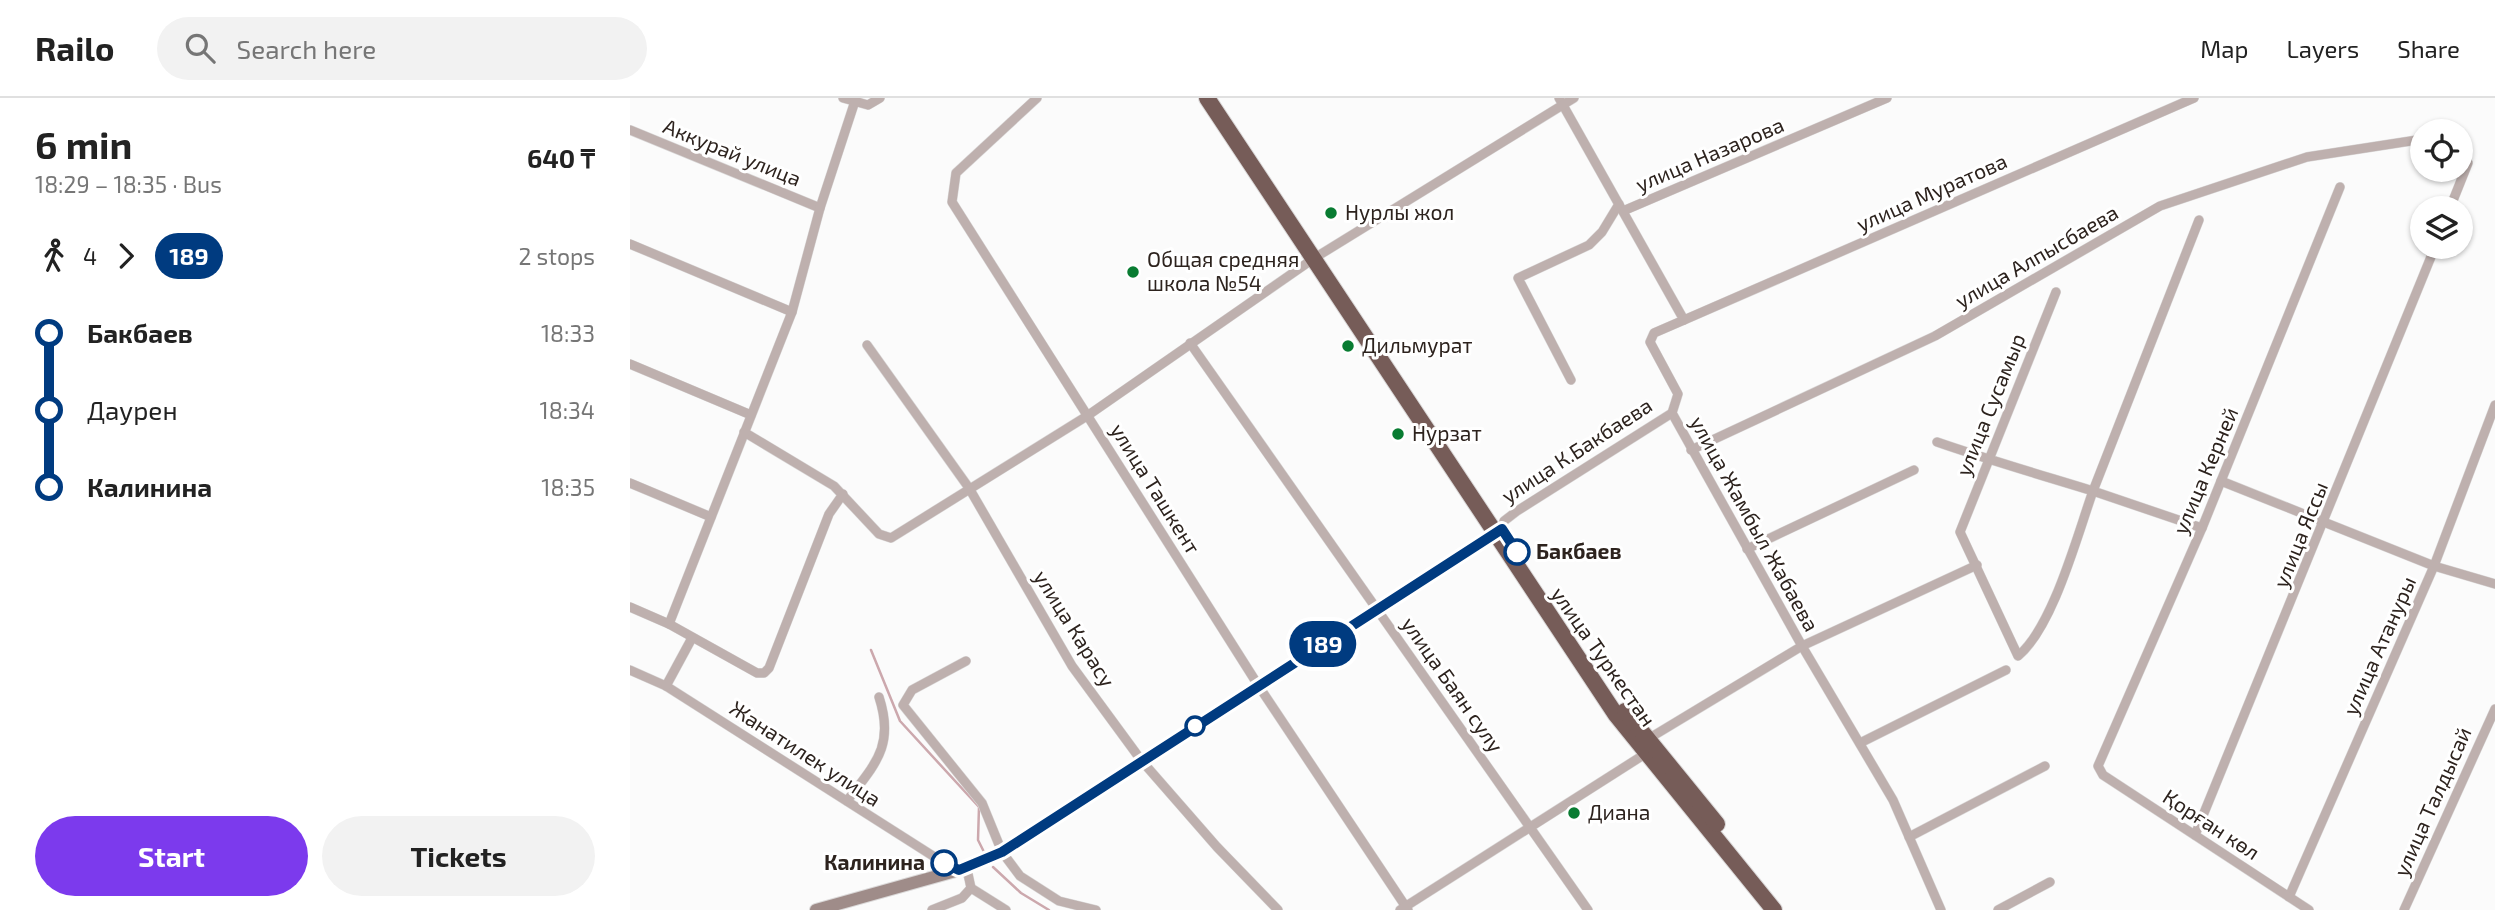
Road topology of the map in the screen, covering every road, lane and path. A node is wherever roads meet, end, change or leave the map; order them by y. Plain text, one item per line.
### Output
1 (843, 98) edge
2 (880, 98) edge
3 (1037, 98) edge
4 (1208, 98) edge
5 (1220, 98) edge
6 (1574, 98) edge
7 (1888, 98) edge
8 (2194, 98) edge
9 (857, 101) edge
10 (1562, 102) edge
11 (630, 130) edge
12 (2410, 141) edge
13 (2340, 187) dead end
14 (1621, 207) junction
15 (820, 208) junction
16 (2199, 220) dead end
17 (630, 244) edge
18 (1317, 256) junction
19 (2430, 259) edge
20 (2056, 292) dead end
21 (792, 312) junction
22 (1684, 320) junction
23 (1190, 343) junction
24 (867, 345) dead end
25 (630, 364) edge
26 (1571, 380) dead end
27 (2495, 405) edge
28 (1672, 412) junction
29 (751, 415) junction
30 (1087, 416) junction
31 (744, 432) junction
32 (1937, 442) dead end
33 (1691, 450) junction
34 (1987, 458) junction
35 (1914, 470) dead end
36 (2221, 481) junction
37 (630, 483) edge
38 (969, 488) junction
39 (2093, 491) junction
40 (843, 494) junction
41 (711, 517) junction
42 (2324, 524) junction
43 (2202, 528) junction
44 (1498, 532) junction
45 (1747, 549) junction
46 (1977, 565) junction
47 (2434, 566) junction
48 (2495, 584) edge
49 (630, 607) edge
50 (1379, 608) junction
51 (669, 624) junction
52 (692, 638) junction
53 (1802, 646) junction
54 (966, 661) dead end
55 (630, 670) edge
56 (2006, 670) dead end
57 (1258, 685) junction
58 (666, 686) junction
59 (879, 697) dead end
60 (2495, 709) edge
61 (1860, 743) junction
62 (1646, 746) junction
63 (1142, 760) junction
64 (2045, 766) dead end
65 (2098, 766) joint
66 (846, 801) junction
67 (1528, 826) junction
68 (2195, 835) junction
69 (1909, 837) junction
70 (1002, 852) junction
71 (959, 870) junction
72 (2050, 882) dead end
73 (971, 888) junction
74 (2289, 897) junction
75 (1404, 909) edge
76 (816, 910) edge
77 (932, 910) edge
78 (1006, 910) edge
79 (1096, 910) edge
80 (1278, 910) edge
81 (1588, 910) edge
82 (1774, 910) edge
83 (1787, 910) edge
84 (1941, 910) edge
85 (1998, 910) edge
86 (2309, 910) edge
87 (2404, 910) edge

1 - 9 street
2 - 9 street
3 - 30 street, улица Ташкент
4 - 18 highway, улица Туркестан
5 - 18 highway, улица Туркестан
6 - 10 street
7 - 14 street, улица Назарова
8 - 22 street, улица Муратова
9 - 15 street
10 - 14 street
10 - 18 street
11 - 15 street, Аккурай улица
12 - 33 street, улица Алпысбаева
13 - 36 street, улица Керней
14 - 22 street
14 - 26 street
15 - 21 street
16 - 39 street
17 - 21 street
18 - 23 street
18 - 44 highway, улица Туркестан
19 - 42 street, улица Яссы
20 - 34 street, улица Сусамыр
21 - 29 street
22 - 28 street, улица Жамбыл Жабаева
23 - 30 street
23 - 50 street, улица Баян сулу
24 - 38 street, улица Карасу
25 - 29 street
27 - 47 street, улица Атануры
28 - 33 street, улица Жамбыл Жабаева
28 - 44 street, улица К.Бакбаева
29 - 31 street
30 - 38 street
30 - 57 street, улица Ташкент
31 - 40 street
31 - 41 street
32 - 34 street
33 - 45 street, улица Жамбыл Жабаева
34 - 39 street
34 - 46 street, улица Сусамыр
35 - 45 street
36 - 42 street
36 - 43 street, улица Керней
37 - 41 street
38 - 40 street
38 - 63 street, улица Карасу
39 - 43 street
39 - 46 street
40 - 52 street
41 - 51 street
42 - 47 street
42 - 68 street, улица Яссы
43 - 65 street, улица Керней
44 - 50 street, улица К.Бакбаева
44 - 62 highway, улица Туркестан
45 - 53 street, улица Жамбыл Жабаева
46 - 53 street
47 - 48 street
47 - 74 street, улица Атануры
49 - 51 street
50 - 57 street, улица К.Бакбаева
50 - 67 street, улица Баян сулу
51 - 52 street
52 - 58 street
53 - 61 street, улица Жамбыл Жабаева
53 - 62 street
54 - 70 street
55 - 58 street, Жанатилек улица
56 - 61 street
57 - 63 street, улица К.Бакбаева
57 - 75 street, улица Ташкент
58 - 66 street, Жанатилек улица
59 - 66 street
60 - 87 street, улица Талдысай
61 - 69 street, улица Жамбыл Жабаева
62 - 67 street
62 - 82 highway, улица Туркестан
62 - 83 highway, улица Туркестан
63 - 70 street, улица К.Бакбаева
63 - 80 street, улица Карасу
64 - 69 street
65 - 68 street, Қорған көл
66 - 71 street, Жанатилек улица
67 - 75 street
67 - 81 street, улица Баян сулу
68 - 74 street, Қорған көл
69 - 84 street, улица Жамбыл Жабаева
70 - 71 street, улица К.Бакбаева
70 - 79 street
71 - 73 street
71 - 76 street, улица К.Бакбаева
72 - 85 street
73 - 77 street
73 - 78 street
74 - 86 street, Қорған көл

